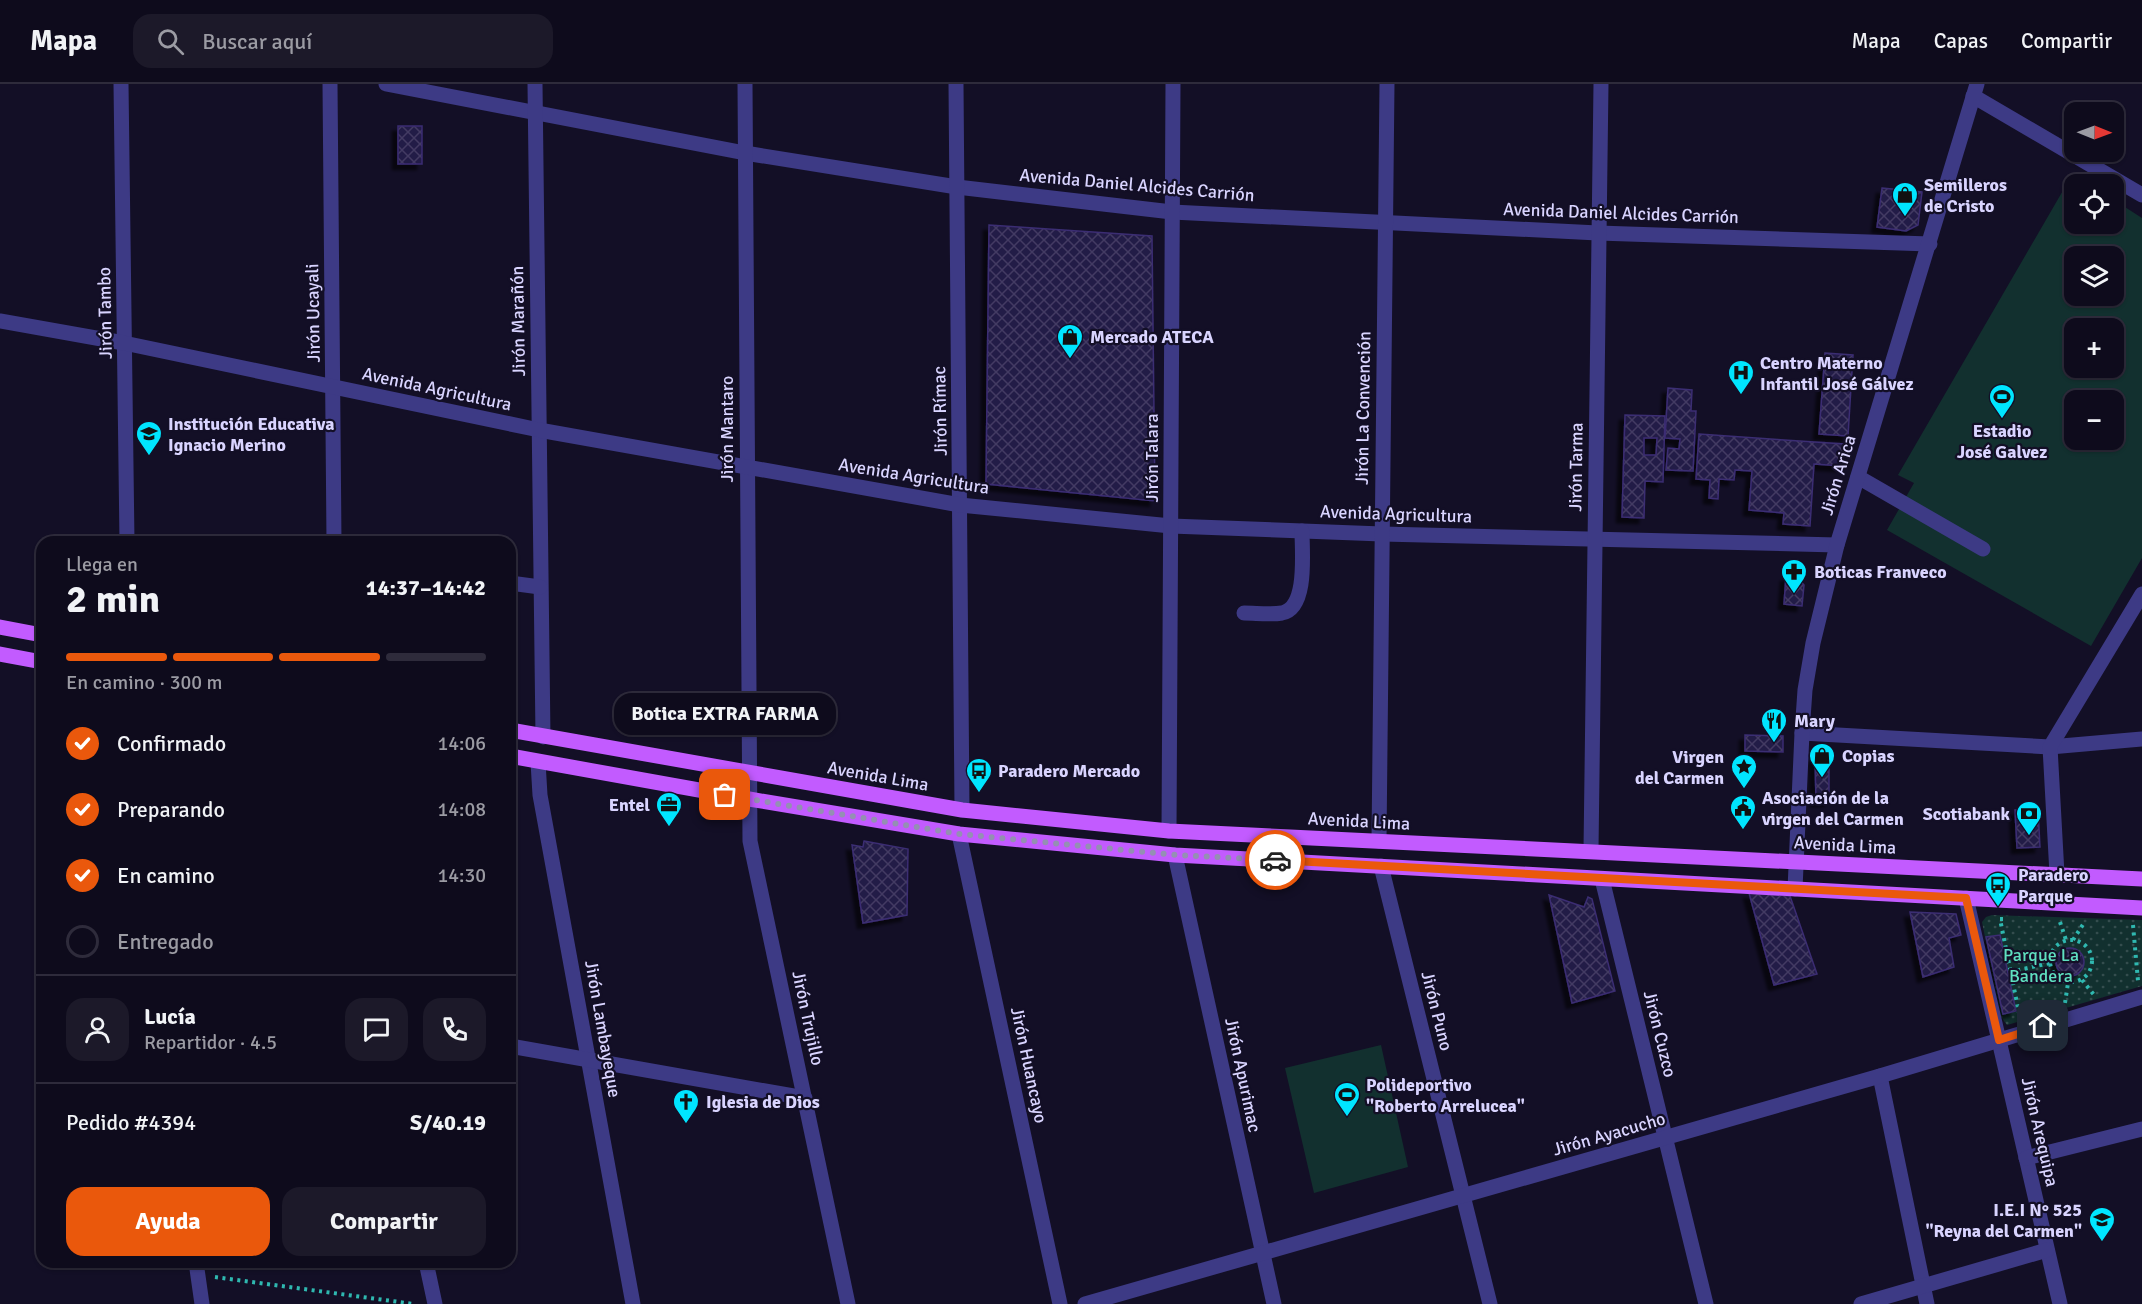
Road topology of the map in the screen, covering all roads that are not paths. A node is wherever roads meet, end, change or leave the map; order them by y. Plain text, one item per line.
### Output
1 (121, 84) edge
2 (330, 84) edge
3 (386, 84) edge
4 (535, 84) edge
5 (745, 84) edge
6 (956, 84) edge
7 (1173, 84) edge
8 (1387, 84) edge
9 (1601, 84) edge
10 (1975, 90) edge
11 (535, 112) junction
12 (745, 153) junction
13 (957, 187) junction
14 (2142, 195) edge
15 (1172, 212) junction
16 (1385, 222) junction
17 (1598, 233) junction
18 (1930, 244) junction
19 (0, 321) edge
20 (124, 343) junction
21 (333, 387) junction
22 (539, 430) junction
23 (747, 467) junction
24 (1858, 477) junction
25 (960, 505) junction
26 (1171, 526) junction
27 (1302, 531) junction
28 (1382, 534) junction
29 (127, 536) edge
30 (334, 536) edge
31 (1595, 538) junction
32 (1837, 545) junction
33 (1983, 549) dead end
34 (516, 584) edge
35 (540, 587) junction
36 (2142, 594) edge
37 (1244, 613) dead end
38 (0, 627) edge
39 (36, 634) edge
40 (0, 654) edge
41 (36, 661) edge
42 (516, 731) edge
43 (1802, 733) junction
44 (543, 737) junction
45 (2142, 739) edge
46 (2050, 747) junction
47 (516, 757) edge
48 (538, 762) junction
49 (749, 773) junction
50 (748, 799) junction
51 (962, 810) junction
52 (1169, 831) junction
53 (959, 834) junction
54 (1378, 841) junction
55 (1592, 850) junction
56 (1176, 855) junction
57 (1796, 862) junction
58 (1381, 866) junction
59 (2057, 874) junction
60 (1602, 879) junction
61 (2142, 879) edge
62 (1795, 889) junction
63 (1966, 898) junction
64 (2142, 908) edge
65 (2141, 987) edge
66 (1999, 1040) junction
67 (516, 1047) edge
68 (589, 1059) junction
69 (1880, 1076) junction
70 (805, 1098) junction
71 (2142, 1129) edge
72 (1665, 1138) junction
73 (2026, 1158) junction
74 (1462, 1196) junction
75 (2047, 1250) junction
76 (1262, 1252) junction
77 (197, 1268) edge
78 (427, 1268) edge
79 (1924, 1286) junction
80 (202, 1304) edge
81 (435, 1304) edge
82 (633, 1304) edge
83 (848, 1304) edge
84 (1060, 1304) edge
85 (1085, 1304) edge
86 (1274, 1304) edge
87 (1490, 1304) edge
88 (1706, 1304) edge
89 (1861, 1304) edge
90 (1928, 1304) edge
91 (2060, 1304) edge

1 - 20 street, Jirón Tambo
2 - 21 street, Jirón Ucayali
3 - 11 street, Avenida Daniel Alcides Carrión
4 - 11 street, Jirón Marañón
5 - 12 street, Jirón Mantaro
6 - 13 street, Jirón Rímac
7 - 15 street, Jirón Talara
8 - 16 street, Jirón La Convención
9 - 17 street, Jirón Tarma
10 - 14 street
10 - 18 street, Jirón Arica
11 - 12 street, Avenida Daniel Alcides Carrión
11 - 22 street, Jirón Marañón
12 - 13 street, Avenida Daniel Alcides Carrión
12 - 23 street, Jirón Mantaro
13 - 15 street, Avenida Daniel Alcides Carrión
13 - 25 street, Jirón Rímac
15 - 16 street, Avenida Daniel Alcides Carrión
15 - 26 street, Jirón Talara
16 - 17 street, Avenida Daniel Alcides Carrión
16 - 28 street, Jirón La Convención
17 - 18 street, Avenida Daniel Alcides Carrión
17 - 31 street, Jirón Tarma
18 - 24 street, Jirón Arica
19 - 20 street, Avenida Agricultura
20 - 21 street, Avenida Agricultura
20 - 29 street, Jirón Tambo
21 - 22 street, Avenida Agricultura
21 - 30 street, Jirón Ucayali
22 - 23 street, Avenida Agricultura
22 - 35 street, Jirón Marañón
23 - 25 street, Avenida Agricultura
23 - 49 street, Jirón Mantaro
24 - 32 street, Jirón Arica
24 - 33 street
25 - 26 street, Avenida Agricultura
25 - 51 street, Jirón Rímac
26 - 27 street, Avenida Agricultura
26 - 52 street, Jirón Talara
27 - 28 street, Avenida Agricultura
27 - 37 street
28 - 31 street, Avenida Agricultura
28 - 54 street, Jirón La Convención
31 - 32 street, Avenida Agricultura
31 - 55 street, Jirón Tarma
32 - 43 street, Jirón Arica
34 - 35 street
35 - 44 street, Jirón Marañón
36 - 46 street
38 - 39 main road
40 - 41 main road
42 - 44 main road, Avenida Lima
43 - 46 street
43 - 57 street, Jirón Arica
44 - 49 main road, Avenida Lima
45 - 46 street
46 - 59 street
47 - 48 main road
48 - 50 main road
48 - 68 street, Jirón Lambayeque
49 - 50 street, Jirón Trujillo
49 - 51 main road, Avenida Lima
50 - 53 main road
50 - 70 street, Jirón Trujillo
51 - 52 main road, Avenida Lima
52 - 54 main road, Avenida Lima
53 - 56 main road
53 - 84 street, Jirón Huancayo
54 - 55 main road, Avenida Lima
55 - 57 main road, Avenida Lima
56 - 58 main road
56 - 76 street, Jirón Apurimac
57 - 59 main road, Avenida Lima
57 - 62 street, Jirón Arica
58 - 60 main road
58 - 74 street, Jirón Puno
59 - 61 main road, Avenida Lima
60 - 62 main road
60 - 72 street, Jirón Cuzco
62 - 63 main road
63 - 64 main road
63 - 66 street, Jirón Arequipa
65 - 66 street, Jirón Ayacucho
66 - 69 street, Jirón Ayacucho
66 - 73 street, Jirón Arequipa
67 - 68 street
68 - 70 street
68 - 82 street, Jirón Lambayeque
69 - 72 street, Jirón Ayacucho
69 - 79 street
70 - 83 street, Jirón Trujillo
71 - 73 street
72 - 74 street, Jirón Ayacucho
72 - 88 street, Jirón Cuzco
73 - 75 street, Jirón Arequipa
74 - 76 street, Jirón Ayacucho
74 - 87 street, Jirón Puno
75 - 79 street
75 - 91 street, Jirón Arequipa
76 - 85 street, Jirón Ayacucho
76 - 86 street, Jirón Apurimac
77 - 80 street
78 - 81 street
79 - 89 street
79 - 90 street

